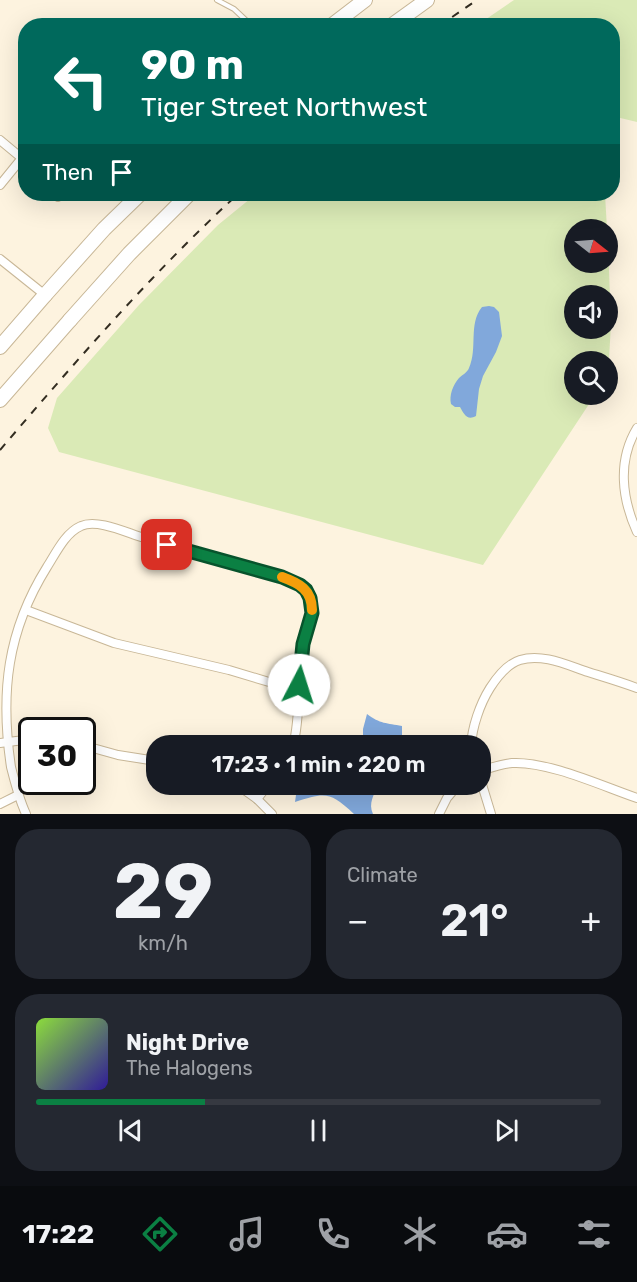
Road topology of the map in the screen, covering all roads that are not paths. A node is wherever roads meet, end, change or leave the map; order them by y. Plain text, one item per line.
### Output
1 (217, 0) edge
2 (365, 0) edge
3 (427, 0) edge
4 (244, 18) edge
5 (341, 18) edge
6 (402, 18) edge
7 (0, 140) edge
8 (18, 155) edge
9 (18, 166) edge
10 (0, 185) edge
11 (134, 201) edge
12 (182, 201) edge
13 (0, 259) edge
14 (45, 295) junction
15 (0, 347) edge
16 (0, 400) edge
17 (637, 428) edge
18 (637, 532) edge
19 (26, 610) junction
20 (3, 675) edge
21 (299, 685) junction
22 (637, 688) edge
23 (294, 735) edge
24 (473, 735) edge
25 (18, 741) edge
26 (3, 743) edge
27 (96, 749) edge
28 (146, 759) edge
29 (491, 768) edge
30 (18, 795) junction
31 (251, 795) edge
32 (259, 795) edge
33 (450, 795) edge
34 (485, 795) edge
35 (637, 798) edge
36 (256, 799) junction
37 (0, 804) edge
38 (26, 814) edge
39 (272, 814) edge
40 (439, 814) edge
41 (491, 814) edge

1 - 4 lane
2 - 5 highway
3 - 6 highway
7 - 8 street
9 - 10 street
11 - 14 highway
12 - 16 highway
13 - 14 street
14 - 15 highway
17 - 18 street
19 - 20 street
19 - 21 street
19 - 21 street
20 - 26 street
21 - 23 street
22 - 24 street
25 - 26 street
26 - 30 street
27 - 28 street
29 - 35 street
30 - 37 street
30 - 38 street
31 - 36 street
32 - 36 street
33 - 40 street
34 - 41 street
36 - 39 street

